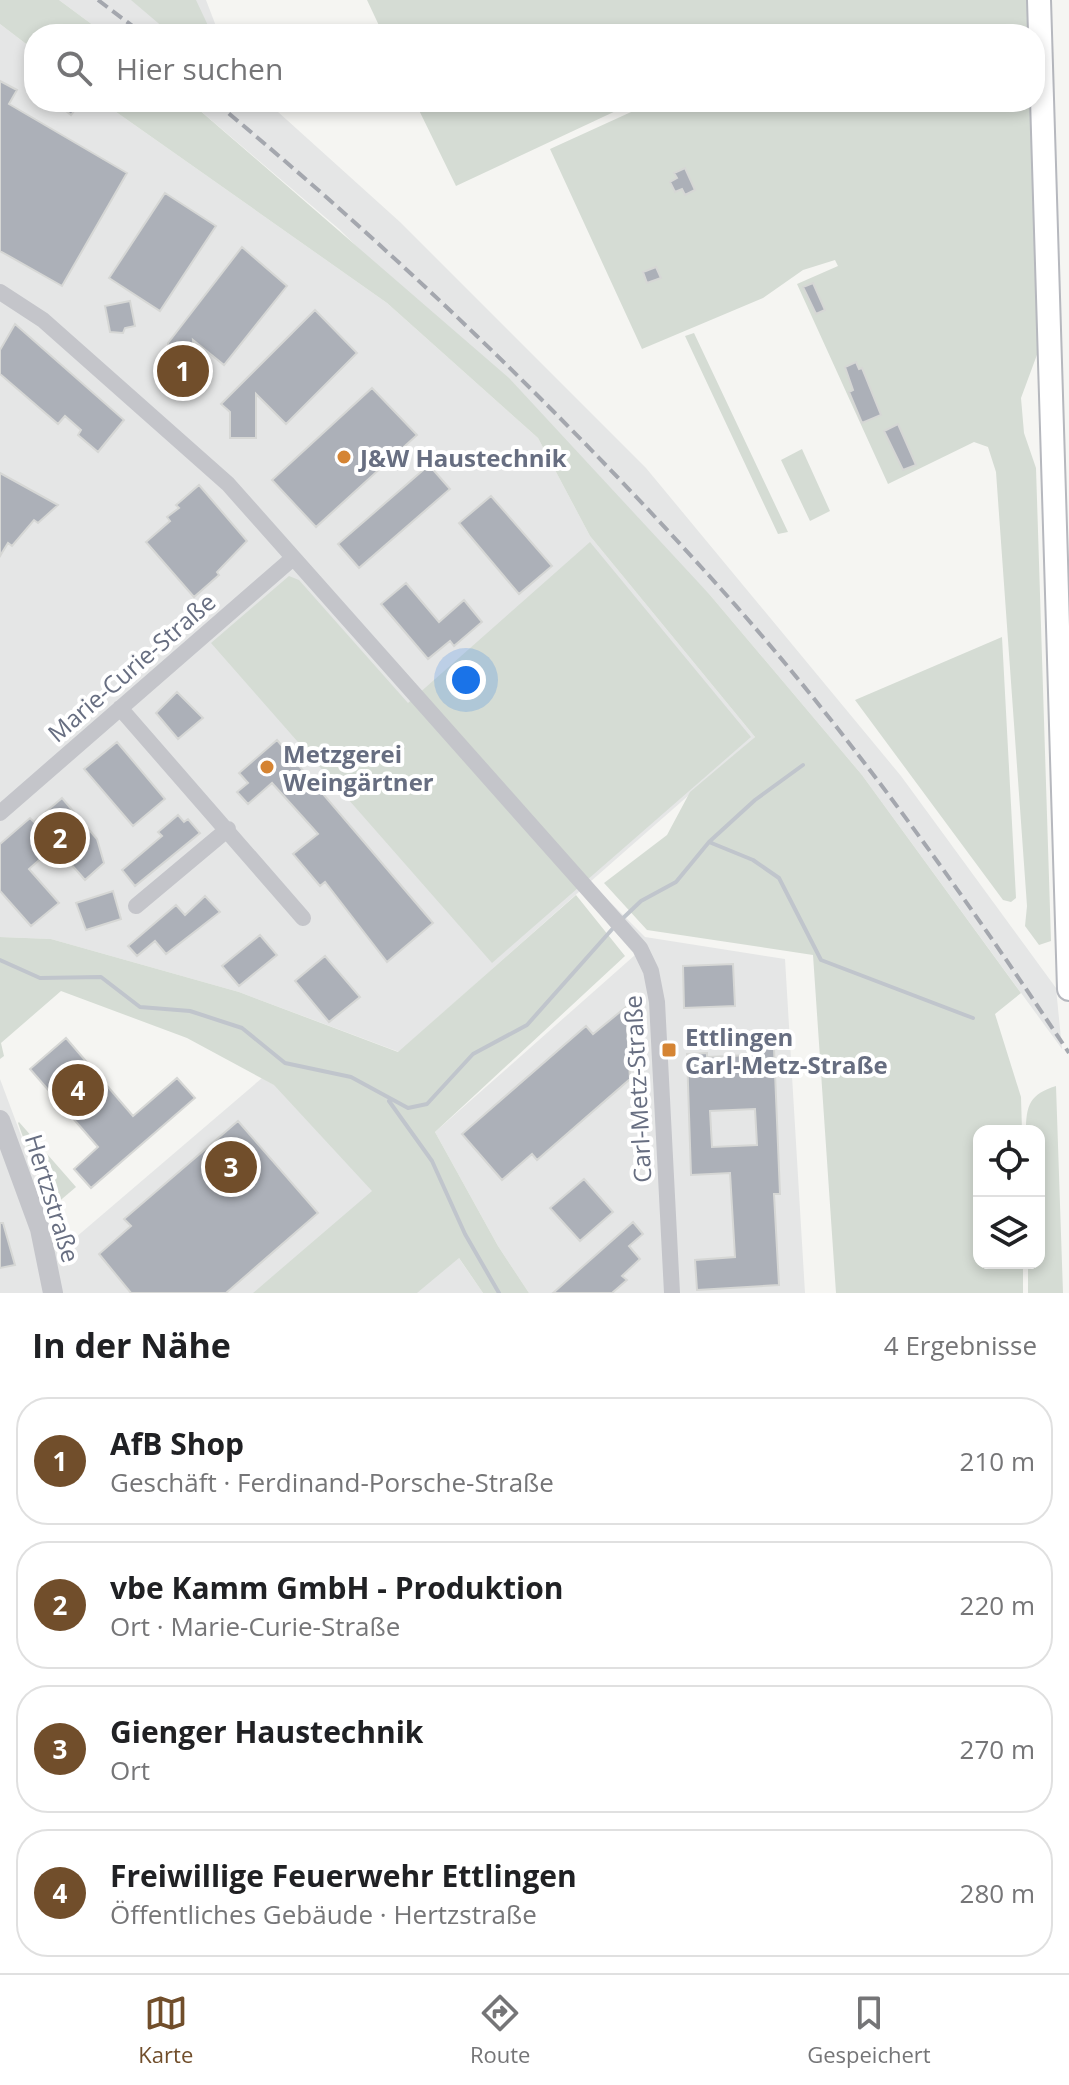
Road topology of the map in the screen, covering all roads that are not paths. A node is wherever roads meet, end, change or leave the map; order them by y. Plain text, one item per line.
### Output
1 (1039, 0) edge
2 (1040, 24) edge
3 (1045, 111) edge
4 (0, 292) edge
5 (1061, 406) edge
6 (293, 558) junction
7 (120, 708) junction
8 (0, 813) edge
9 (228, 829) junction
10 (136, 906) dead end
11 (303, 918) dead end
12 (1068, 946) edge
13 (1069, 989) edge
14 (0, 1120) edge
15 (53, 1293) edge
16 (672, 1293) edge

1 - 2 main road
3 - 5 main road
4 - 6 street, Carl-Metz-Straße
5 - 12 main road
6 - 7 street, Marie-Curie-Straße
6 - 16 street, Carl-Metz-Straße
7 - 8 street, Marie-Curie-Straße
7 - 9 street
9 - 10 street
9 - 11 street
12 - 13 main road
14 - 15 street, Hertzstraße

